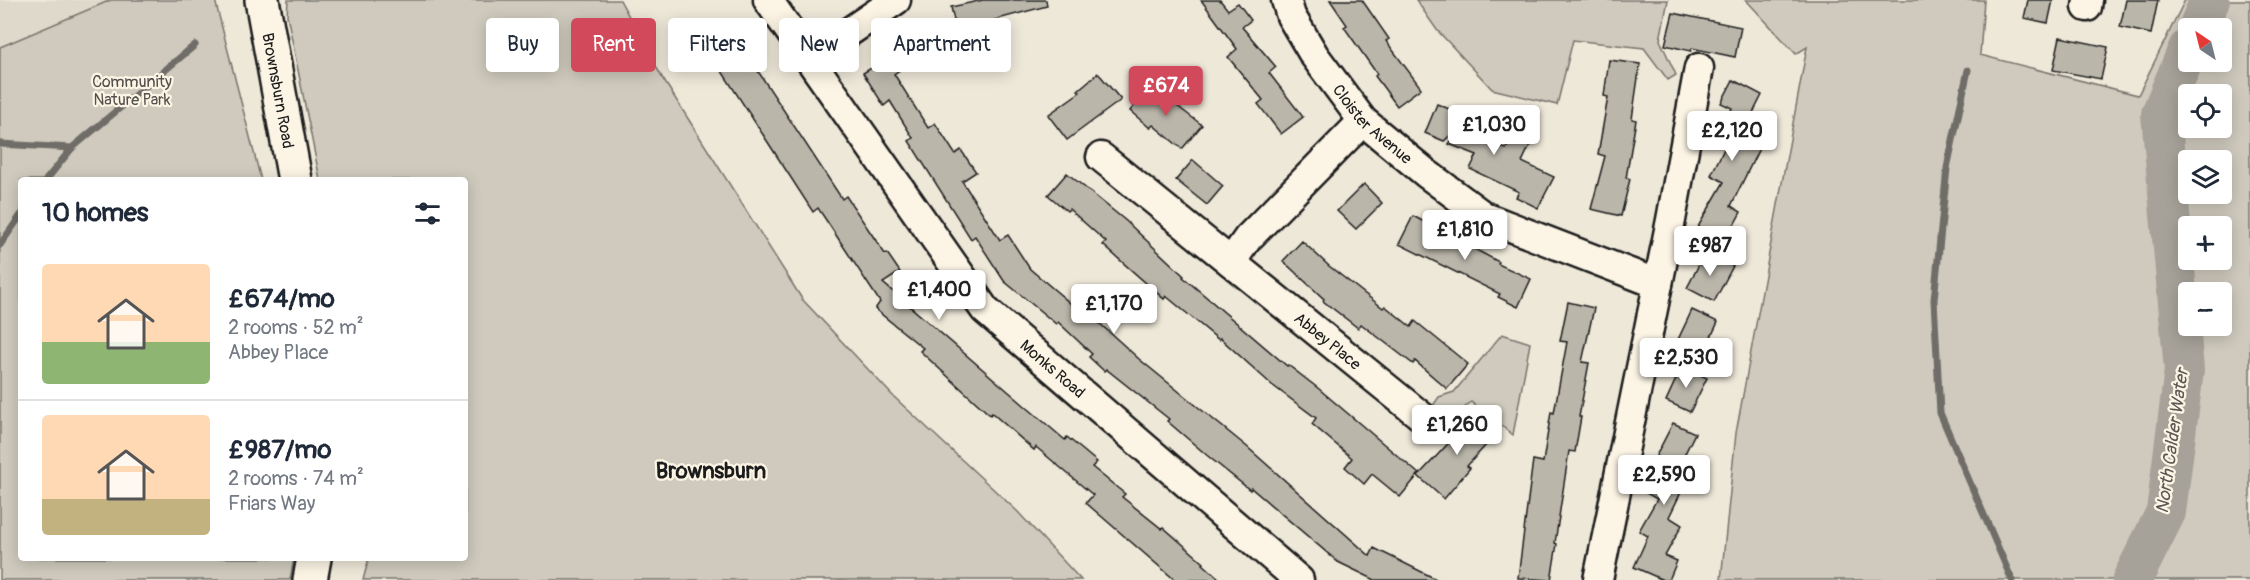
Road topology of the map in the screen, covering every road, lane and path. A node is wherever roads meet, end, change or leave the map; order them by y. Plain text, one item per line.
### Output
1 (262, 0) edge
2 (768, 0) edge
3 (897, 0) edge
4 (1286, 0) edge
5 (780, 18) edge
6 (859, 26) edge
7 (1699, 68) dead end
8 (817, 72) edge
9 (1363, 121) junction
10 (1101, 157) dead end
11 (294, 177) edge
12 (1231, 262) junction
13 (1658, 284) junction
14 (1426, 420) dead end
15 (313, 561) edge
16 (310, 580) edge
17 (1299, 580) edge
18 (1598, 580) edge

1 - 11 main road, Brownsburn Road
2 - 5 street, Monks Road
3 - 6 street
4 - 9 street, Cloister Avenue
7 - 13 street
8 - 17 street, Monks Road
9 - 12 street
9 - 13 street, Cloister Avenue
10 - 12 street, Abbey Place
12 - 14 street, Abbey Place
13 - 18 street
15 - 16 main road

